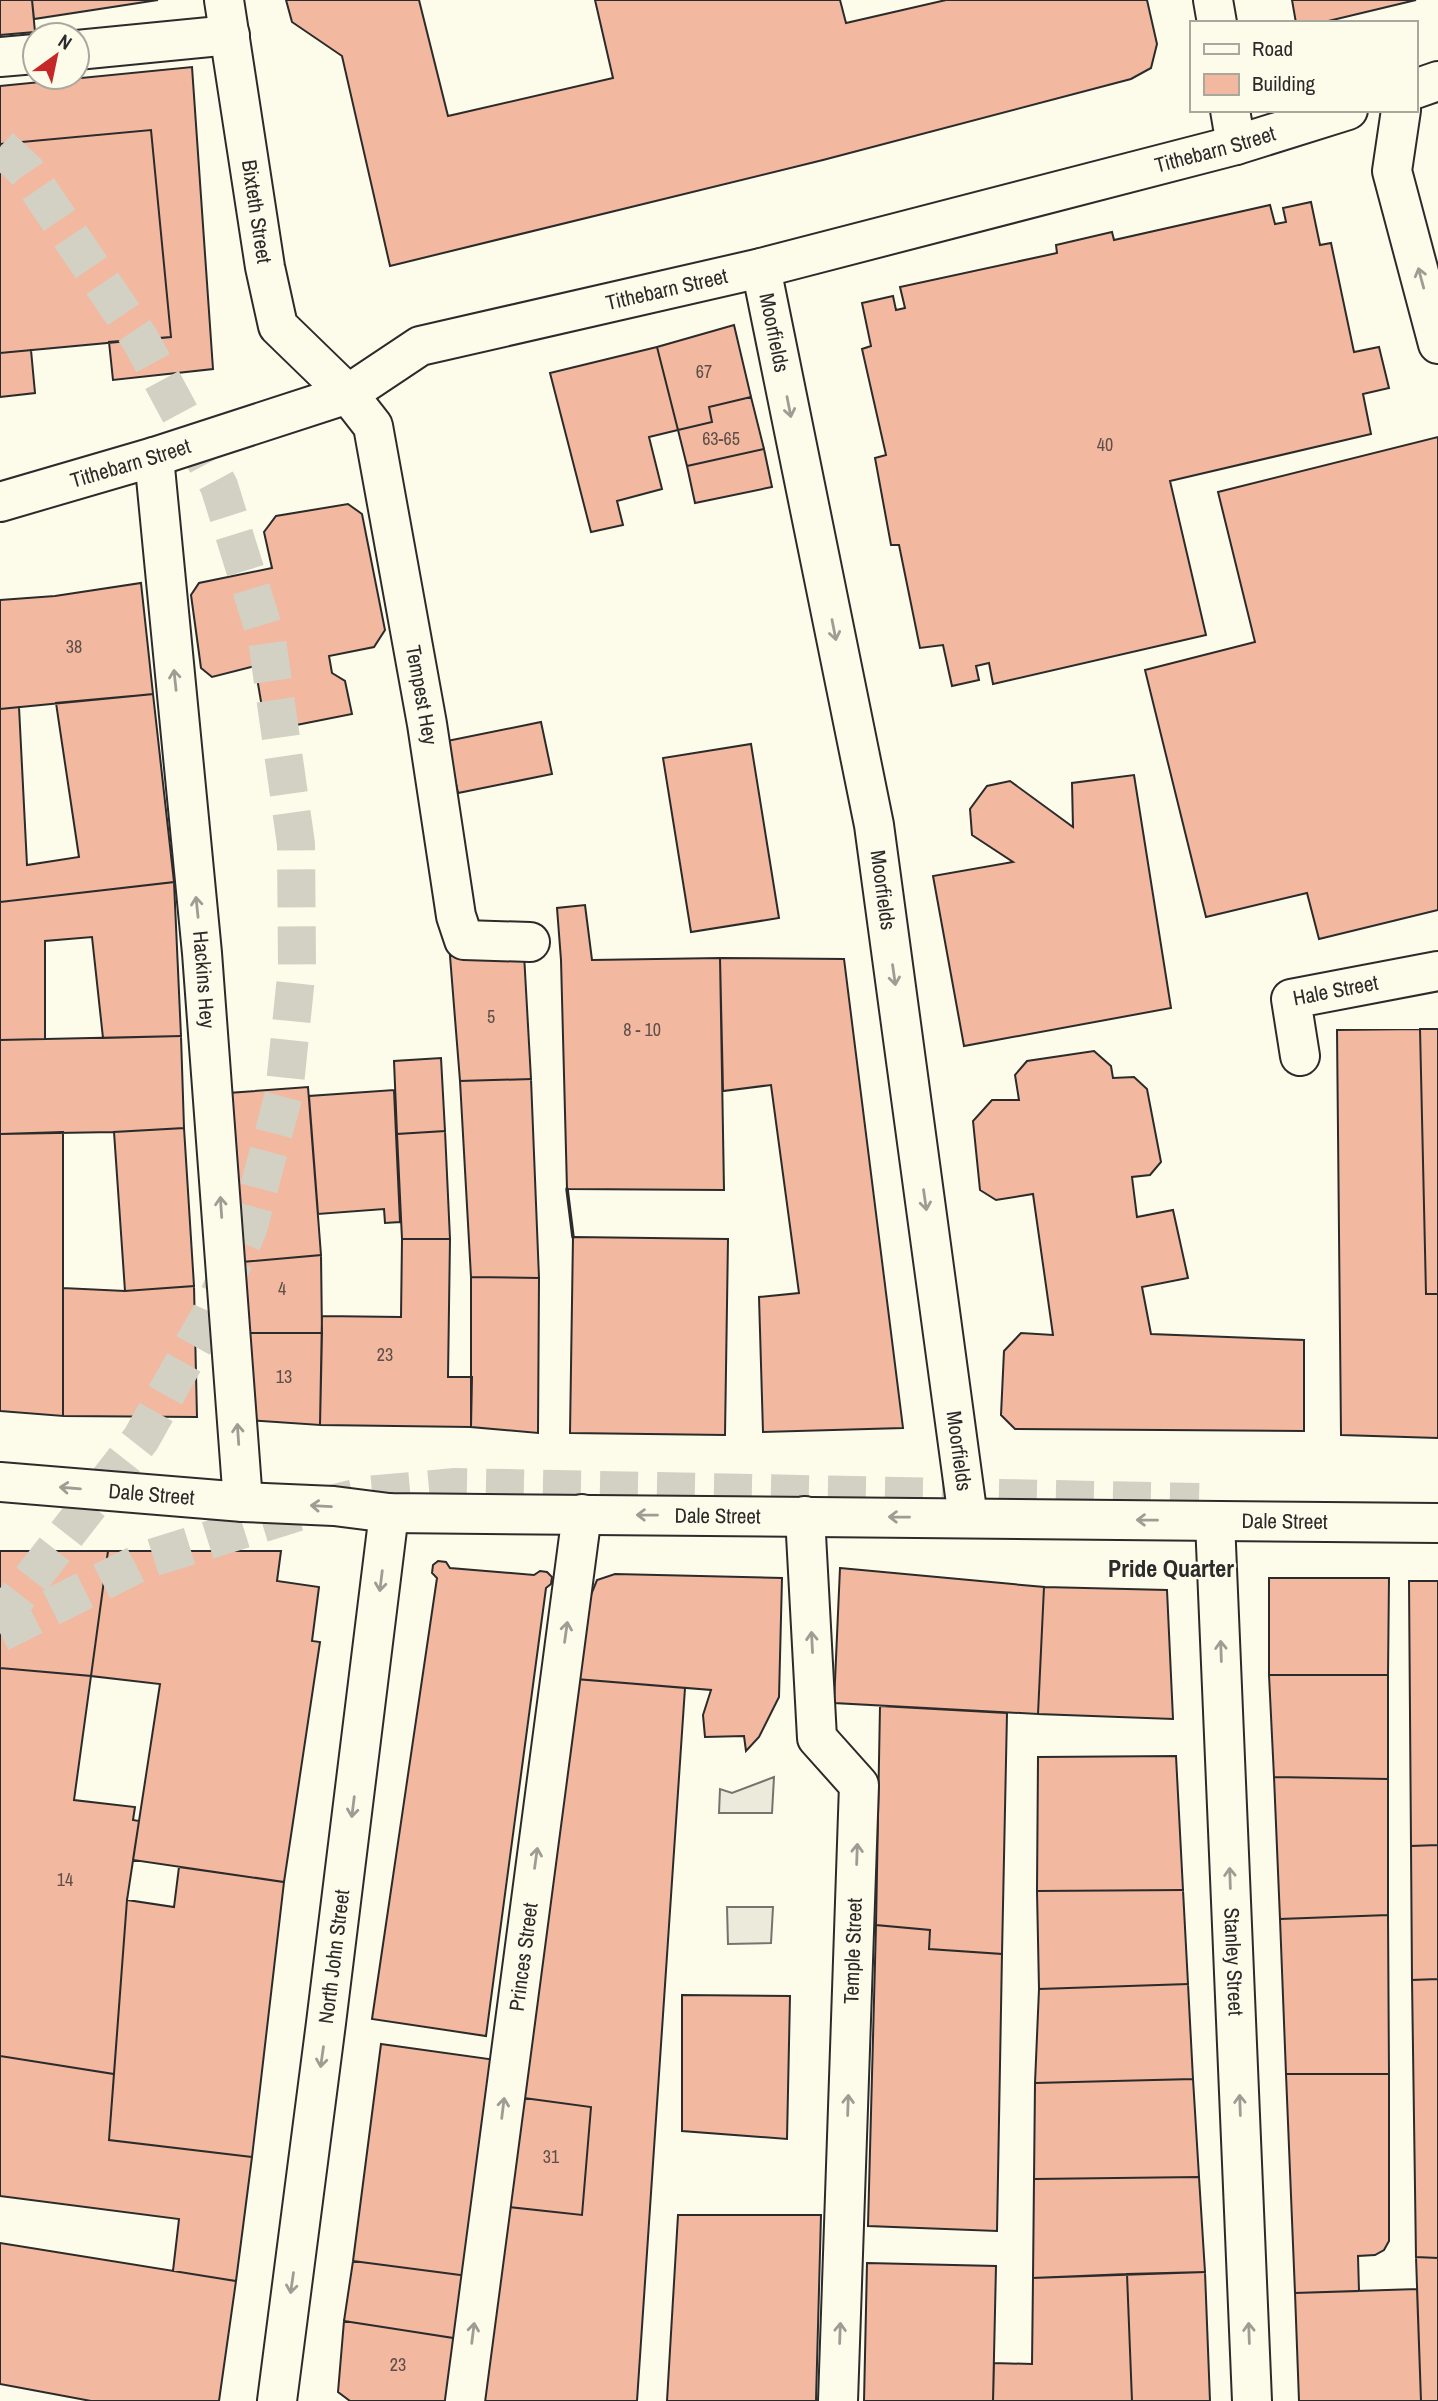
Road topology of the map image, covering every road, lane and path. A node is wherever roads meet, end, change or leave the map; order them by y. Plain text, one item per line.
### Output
1 (1213, 0) edge
2 (227, 17) edge
3 (1217, 21) edge
4 (91, 47) edge
5 (21, 55) edge
6 (0, 57) edge
7 (1438, 81) edge
8 (1417, 88) edge
9 (1335, 112) edge
10 (1401, 112) edge
11 (1233, 128) edge
12 (761, 268) junction
13 (1438, 344) edge
14 (348, 394) junction
15 (154, 457) junction
16 (0, 502) edge
17 (530, 942) dead end
18 (1438, 971) edge
19 (1300, 1056) dead end
20 (0, 1482) edge
21 (243, 1502) junction
22 (389, 1513) junction
23 (582, 1514) junction
24 (805, 1516) junction
25 (968, 1518) junction
26 (1215, 1521) junction
27 (1438, 1523) edge
28 (277, 2401) edge
29 (465, 2401) edge
30 (838, 2401) edge
31 (1252, 2401) edge

1 - 3 street
2 - 4 street
2 - 14 street, Bixteth Street
5 - 6 street
7 - 8 street
9 - 11 street, Tithebarn Street
13 -> 10 street
11 - 12 street, Tithebarn Street
12 - 14 street, Tithebarn Street
12 -> 25 street, Moorfields
14 - 15 street, Tithebarn Street
14 - 17 street, Tempest Hey
15 - 16 street, Tithebarn Street
21 -> 15 street, Hackins Hey
18 - 19 street, Hale Street
21 -> 20 street, Dale Street
22 -> 21 street, Dale Street
22 - 23 street, Dale Street
22 -> 28 street, North John Street
24 -> 23 street, Dale Street
29 -> 23 street, Princes Street
25 -> 24 street, Dale Street
30 -> 24 street, Temple Street
26 -> 25 street, Dale Street
26 - 27 street, Dale Street
31 -> 26 street, Stanley Street

